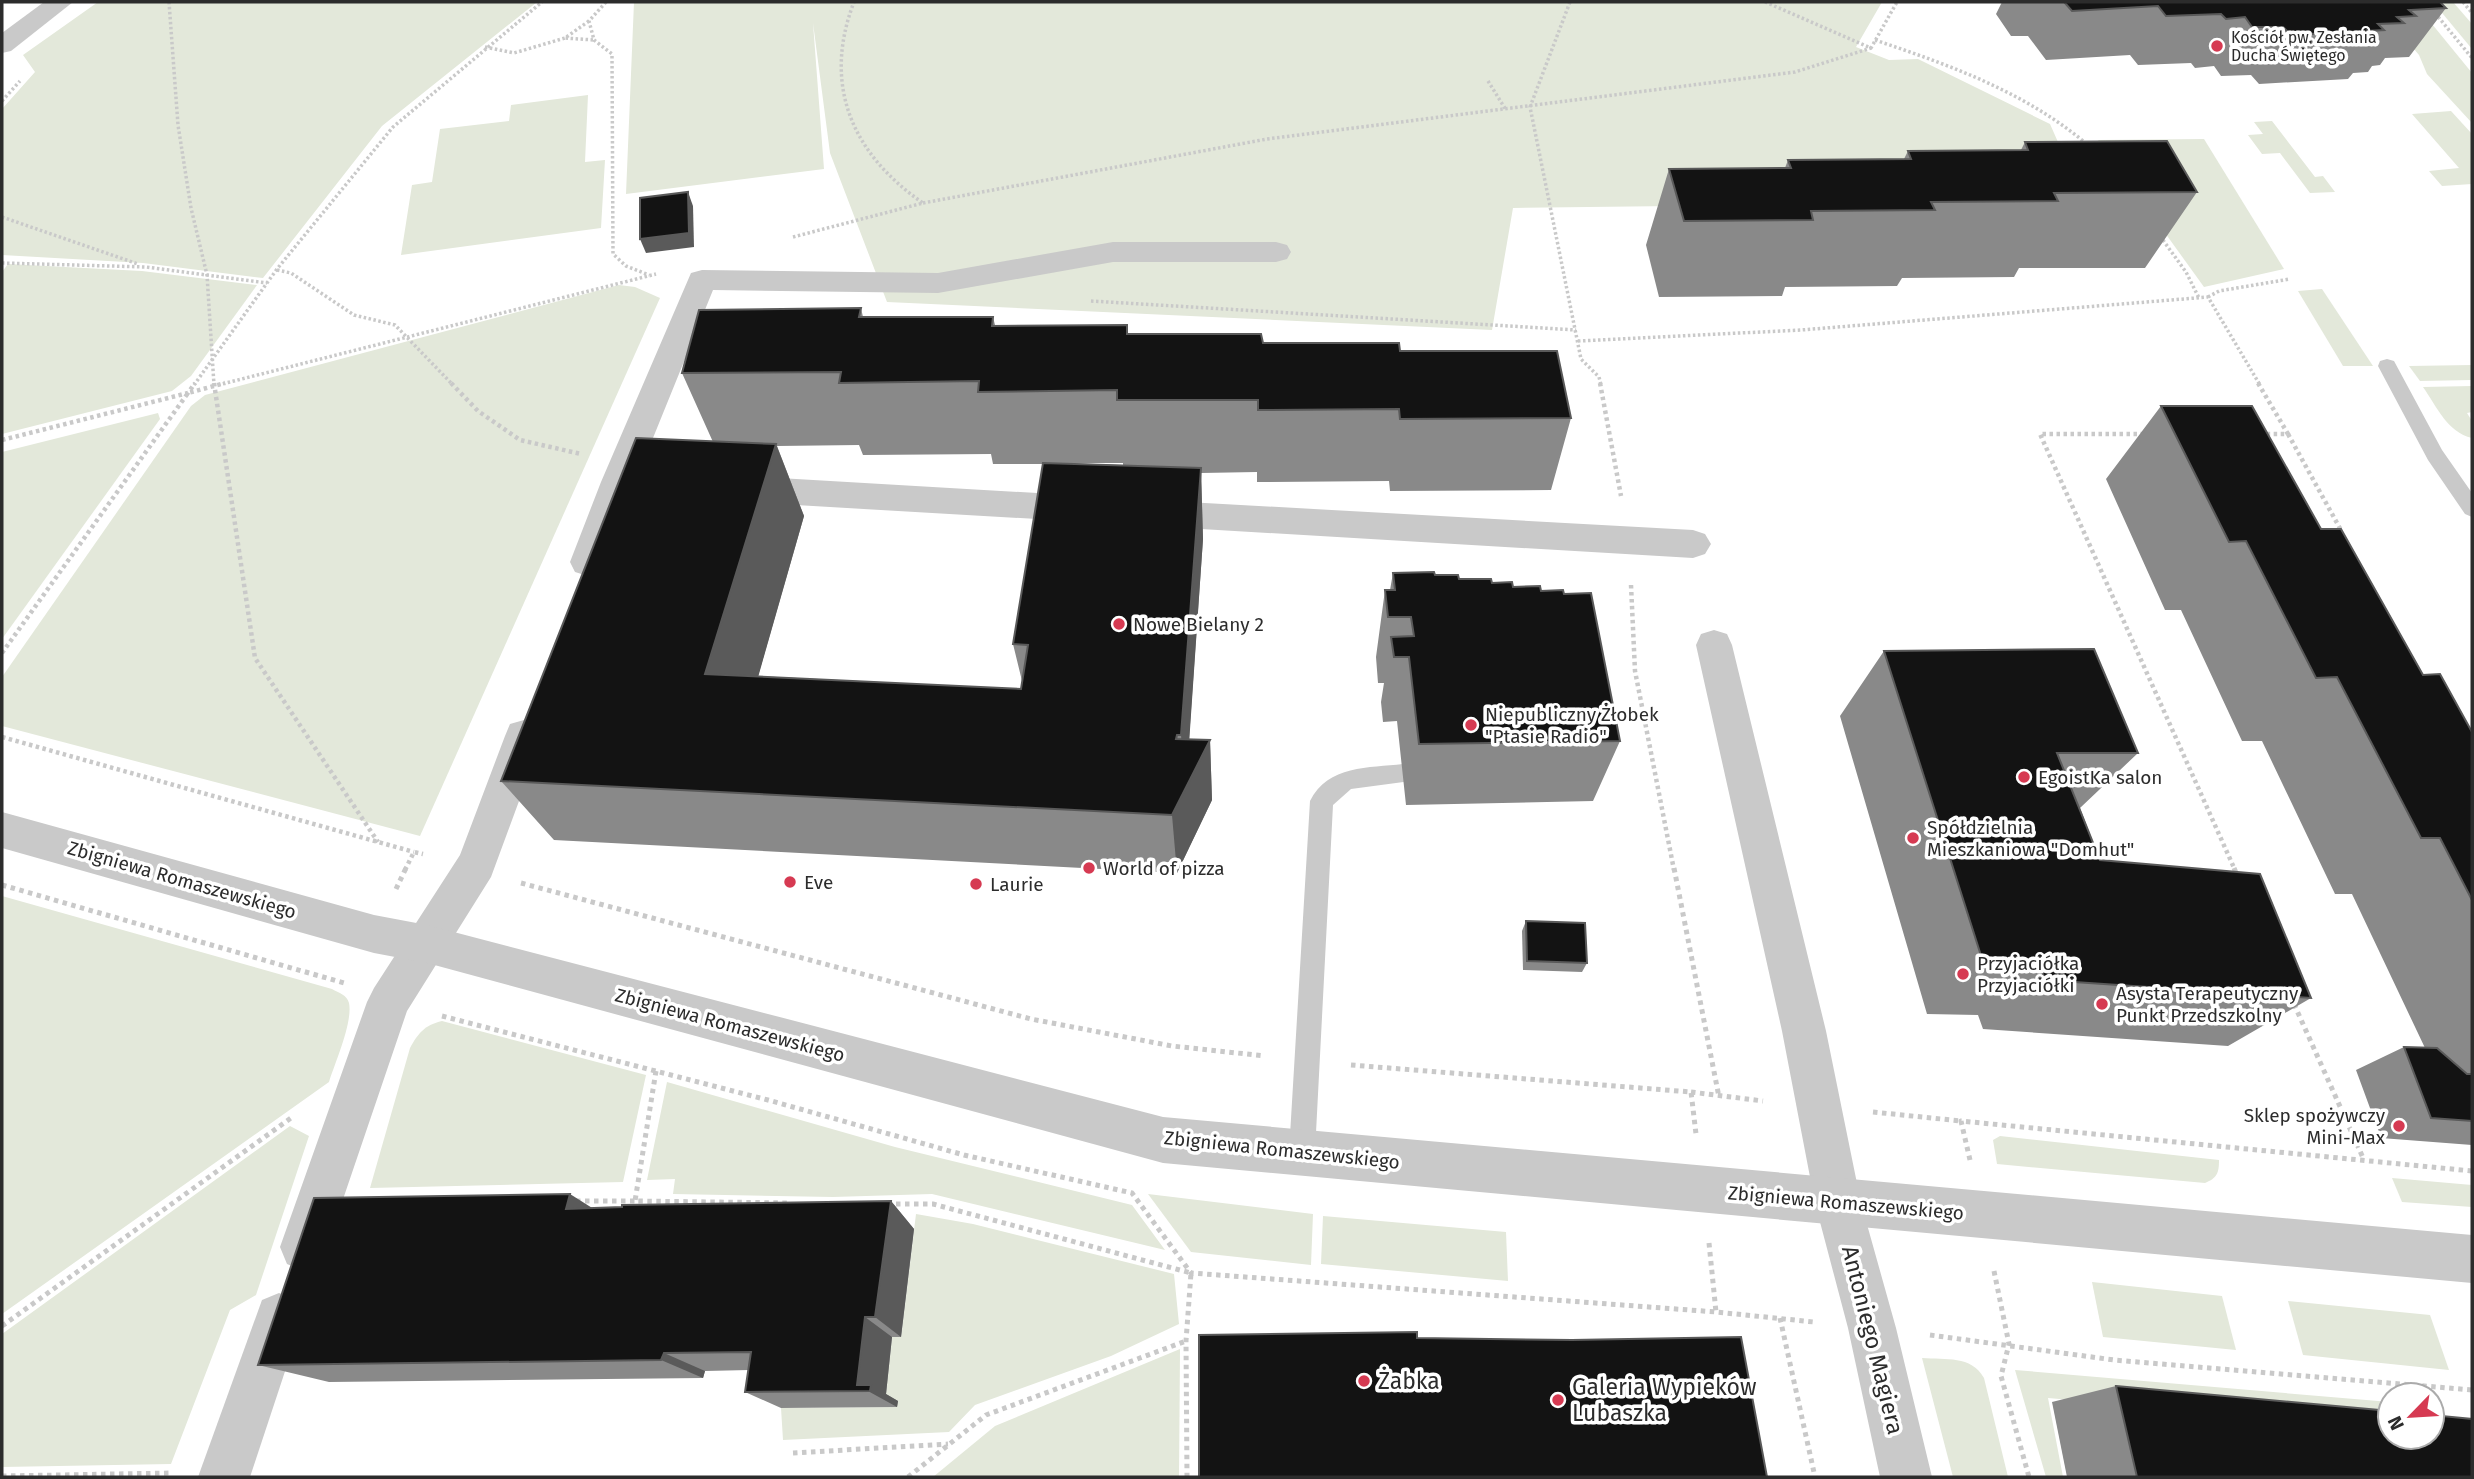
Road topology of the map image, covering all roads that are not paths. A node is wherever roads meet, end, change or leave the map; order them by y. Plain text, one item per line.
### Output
1 (60, 2) edge
2 (2, 45) edge
3 (1276, 252) dead end
4 (2387, 366) dead end
5 (622, 471) junction
6 (2472, 509) edge
7 (1693, 544) dead end
8 (575, 597) edge
9 (1714, 645) dead end
10 (538, 699) edge
11 (1403, 774) dead end
12 (2, 830) edge
13 (427, 944) junction
14 (1302, 1152) junction
15 (1838, 1203) junction
16 (2472, 1258) edge
17 (224, 1477) edge
18 (1906, 1477) edge

1 - 2 street
3 - 5 street
4 - 6 lane
5 - 7 street
5 - 8 street
9 - 15 street, Antoniego Magiera
10 - 13 street
11 - 14 lane
12 - 13 street, Zbigniewa Romaszewskiego
13 - 14 street, Zbigniewa Romaszewskiego
13 - 17 street
14 - 15 street, Zbigniewa Romaszewskiego
15 - 16 street, Zbigniewa Romaszewskiego
15 - 18 street, Antoniego Magiera

